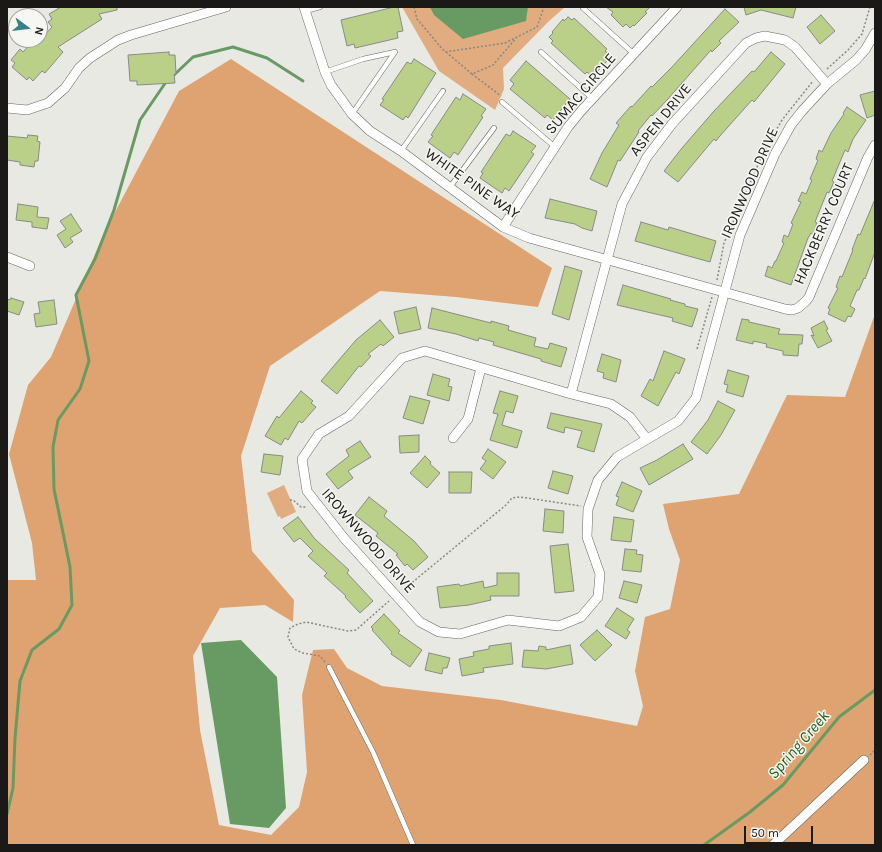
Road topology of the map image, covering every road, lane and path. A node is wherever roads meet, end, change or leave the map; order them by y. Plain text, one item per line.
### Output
1 (226, 7) edge
2 (320, 7) edge
3 (414, 7) edge
4 (544, 7) edge
5 (583, 8) edge
6 (675, 8) edge
7 (304, 9) edge
8 (875, 33) edge
9 (518, 36) junction
10 (446, 52) junction
11 (541, 52) dead end
12 (634, 54) junction
13 (324, 72) junction
14 (472, 74) junction
15 (827, 84) junction
16 (443, 91) dead end
17 (501, 96) dead end
18 (593, 98) junction
19 (502, 102) dead end
20 (7, 108) edge
21 (352, 114) junction
22 (494, 128) dead end
23 (875, 145) edge
24 (555, 147) junction
25 (401, 151) junction
26 (450, 188) junction
27 (503, 227) junction
28 (7, 257) edge
29 (607, 260) junction
30 (30, 266) dead end
31 (725, 292) junction
32 (709, 352) joint
33 (481, 368) junction
34 (571, 394) junction
35 (453, 438) dead end
36 (647, 439) junction
37 (290, 500) dead end
38 (315, 501) junction
39 (588, 509) junction
40 (397, 596) junction
41 (329, 667) joint
42 (864, 760) dead end
43 (413, 845) edge
44 (773, 845) edge

1 - 20 street
2 - 7 lane
3 - 10 path
4 - 9 path
5 - 12 lane
6 - 12 street, SUMAC CIRCLE
7 - 13 street, WHITE PINE WAY
8 - 15 street, IRONWOOD DRIVE
9 - 10 path
9 - 14 path
10 - 14 path
11 - 18 lane
12 - 18 street, SUMAC CIRCLE
13 - 21 street, WHITE PINE WAY
13 - 21 lane
14 - 17 path
15 - 29 street, ASPEN DRIVE
15 - 31 street, IRONWOOD DRIVE
16 - 25 lane
18 - 24 street, SUMAC CIRCLE
19 - 24 lane
21 - 25 street, WHITE PINE WAY
22 - 26 lane
23 - 31 street, HACKBERRY COURT
24 - 27 street, SUMAC CIRCLE
25 - 26 street, WHITE PINE WAY
26 - 27 street, WHITE PINE WAY
27 - 29 street, WHITE PINE WAY
28 - 30 street
29 - 31 street, WHITE PINE WAY
29 - 34 street, ASPEN DRIVE
31 - 32 street, IRONWOOD DRIVE
32 - 36 street, IROWNWOOD DRIVE
33 - 34 street, IROWNWOOD DRIVE
33 - 35 street
33 - 38 street, IROWNWOOD DRIVE
34 - 36 street, IROWNWOOD DRIVE
36 - 39 street, IROWNWOOD DRIVE
37 - 38 path
38 - 40 street, IROWNWOOD DRIVE
39 - 40 path
39 - 40 street, IROWNWOOD DRIVE
40 - 41 path
41 - 43 lane
42 - 44 street

